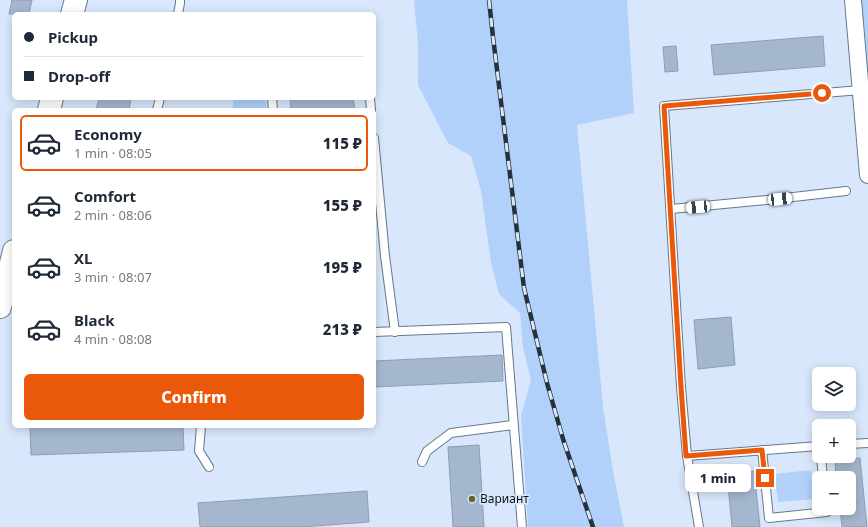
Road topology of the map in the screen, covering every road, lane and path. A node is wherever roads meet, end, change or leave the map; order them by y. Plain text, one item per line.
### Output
1 (76, 0) edge
2 (180, 0) edge
3 (853, 0) edge
4 (73, 12) edge
5 (178, 12) edge
6 (861, 90) junction
7 (868, 175) edge
8 (376, 176) edge
9 (846, 191) dead end
10 (377, 195) edge
11 (670, 209) junction
12 (12, 258) edge
13 (0, 307) edge
14 (376, 332) edge
15 (394, 332) junction
16 (513, 425) junction
17 (201, 428) edge
18 (868, 443) edge
19 (856, 444) edge
20 (812, 446) edge
21 (762, 450) junction
22 (686, 456) junction
23 (422, 462) dead end
24 (209, 467) dead end
25 (812, 514) edge
26 (522, 527) edge
27 (699, 527) edge

1 - 4 main road
2 - 5 lane
3 - 6 street
6 - 7 street
6 - 11 lane
8 - 10 lane
9 - 11 lane
10 - 15 lane
11 - 22 lane
12 - 13 main road
14 - 15 lane
15 - 16 lane
16 - 23 lane
16 - 26 lane
17 - 24 lane
18 - 19 lane
20 - 21 lane
21 - 22 lane
21 - 25 lane
22 - 27 lane

